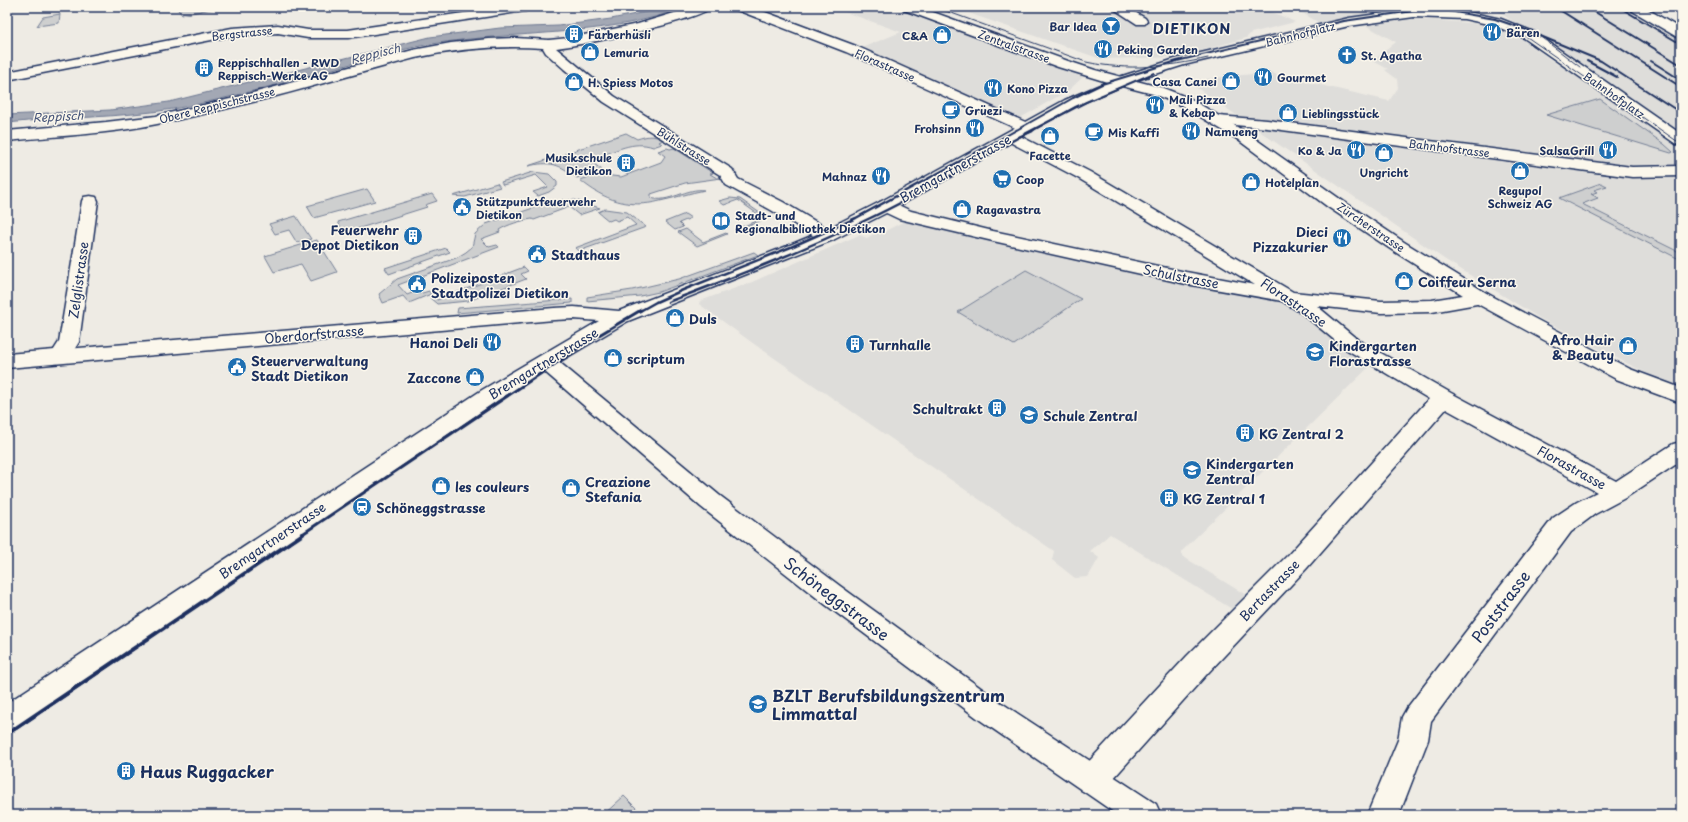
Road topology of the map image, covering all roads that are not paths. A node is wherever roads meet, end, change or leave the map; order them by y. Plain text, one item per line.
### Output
1 (525, 7) edge
2 (705, 7) edge
3 (741, 7) edge
4 (908, 7) edge
5 (1117, 7) edge
6 (1635, 7) edge
7 (1480, 13) edge
8 (1141, 21) dead end
9 (1681, 34) edge
10 (548, 44) junction
11 (7, 76) edge
12 (1121, 81) junction
13 (1218, 120) junction
14 (1026, 128) junction
15 (7, 136) edge
16 (1011, 137) junction
17 (1681, 141) edge
18 (1681, 171) edge
19 (90, 201) dead end
20 (886, 206) junction
21 (827, 236) junction
22 (1289, 297) junction
23 (1481, 298) junction
24 (621, 317) junction
25 (60, 356) junction
26 (7, 361) edge
27 (545, 361) junction
28 (1623, 374) junction
29 (1681, 396) edge
30 (1443, 398) junction
31 (1681, 412) edge
32 (1681, 450) edge
33 (1617, 492) junction
34 (7, 719) edge
35 (1092, 780) junction
36 (1145, 815) edge
37 (1383, 815) edge

1 - 11 street, Bergstrasse
2 - 10 street, Obere Reppischstrasse
3 - 14 street, Florastrasse
4 - 12 street, Zentralstrasse
5 - 8 street
6 - 9 street
7 - 12 street, Bahnhofplatz
7 - 17 street, Bahnhofplatz
10 - 15 street, Obere Reppischstrasse
10 - 21 street, Bühlstrasse
12 - 13 street, Zürcherstrasse
12 - 14 street, Bremgartnerstrasse
13 - 18 street, Bahnhofstrasse
13 - 23 street, Zürcherstrasse
14 - 16 street, Bremgartnerstrasse
16 - 20 street, Bremgartnerstrasse
16 - 22 street, Florastrasse
19 - 25 street, Zelglistrasse
20 - 21 street, Bremgartnerstrasse
20 - 22 street, Schulstrasse
21 - 24 street, Bremgartnerstrasse
22 - 23 street, Schulstrasse
22 - 30 street, Florastrasse
23 - 28 street, Zürcherstrasse
24 - 25 street, Oberdorfstrasse
24 - 27 street, Bremgartnerstrasse
25 - 26 street, Oberdorfstrasse
27 - 34 street, Bremgartnerstrasse
27 - 35 street, Schöneggstrasse
28 - 29 street, Zürcherstrasse
28 - 31 street, Zürcherstrasse
30 - 33 street, Florastrasse
30 - 35 street, Bertastrasse
32 - 33 street, Poststrasse
33 - 37 street, Poststrasse
35 - 36 street, Schöneggstrasse

